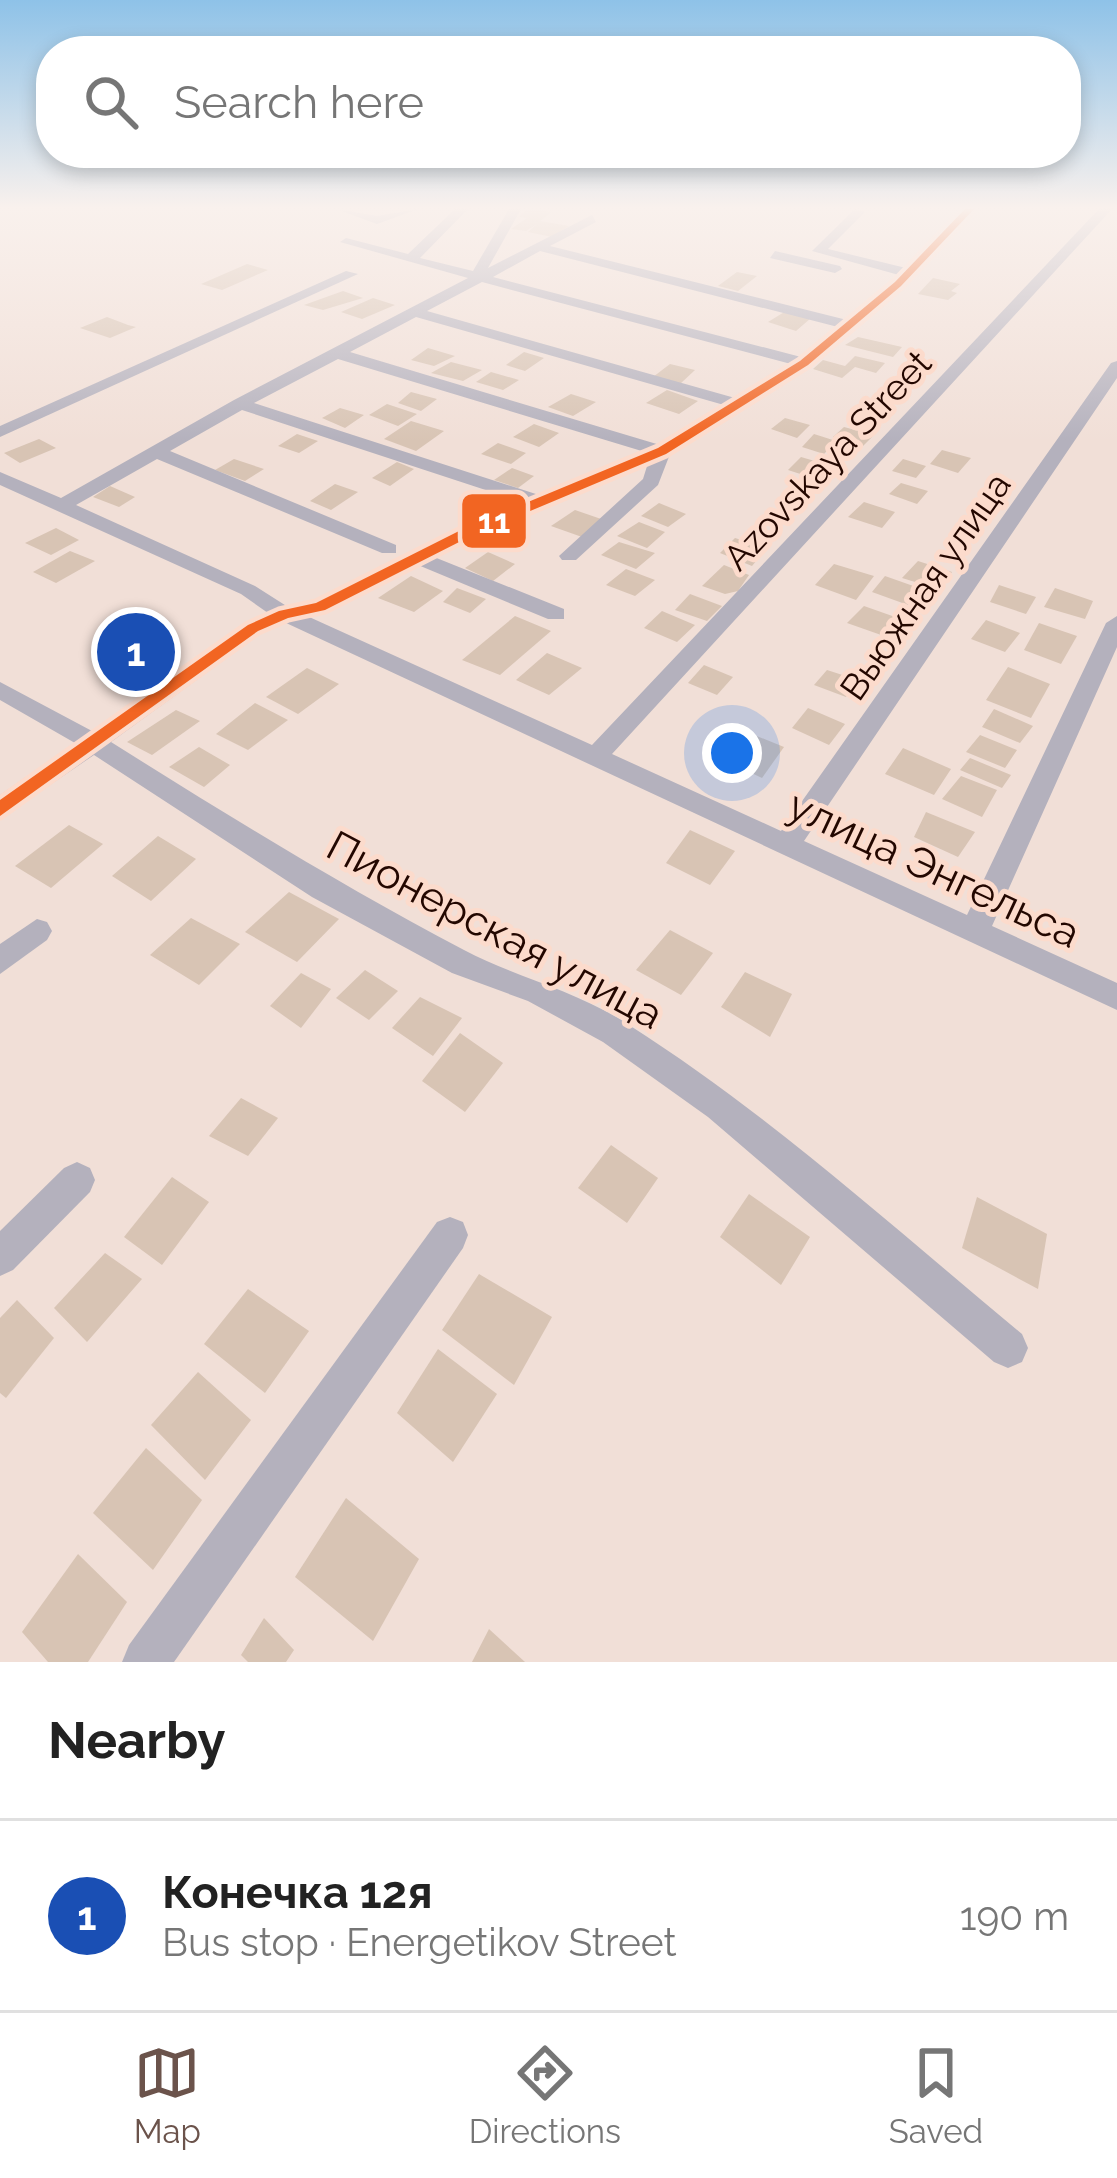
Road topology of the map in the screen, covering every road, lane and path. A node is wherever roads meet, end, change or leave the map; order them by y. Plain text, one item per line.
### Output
1 (323, 287) edge
2 (459, 287) edge
3 (512, 287) edge
4 (697, 287) edge
5 (893, 287) edge
6 (1034, 287) edge
7 (412, 312) junction
8 (850, 325) junction
9 (335, 353) junction
10 (804, 363) junction
11 (1117, 366) edge
12 (240, 404) junction
13 (737, 404) junction
14 (0, 432) edge
15 (154, 452) junction
16 (662, 452) junction
17 (0, 478) edge
18 (540, 502) junction
19 (61, 506) junction
20 (389, 549) dead end
21 (569, 556) dead end
22 (416, 557) junction
23 (284, 614) junction
24 (556, 614) dead end
25 (1117, 623) edge
26 (0, 690) edge
27 (94, 743) junction
28 (596, 756) junction
29 (0, 809) edge
30 (787, 844) junction
31 (37, 931) dead end
32 (974, 932) junction
33 (0, 961) edge
34 (1117, 997) edge
35 (77, 1180) dead end
36 (450, 1235) dead end
37 (0, 1257) edge
38 (1009, 1348) dead end
39 (146, 1662) edge

1 - 14 street
2 - 7 street
3 - 10 street
4 - 8 street
5 - 8 street
6 - 28 street, Azovskaya Street
7 - 9 street
7 - 13 street
8 - 10 street
9 - 12 street
9 - 16 street
10 - 13 street
11 - 30 street, Вьюжная улица
12 - 15 street
12 - 18 street
13 - 16 street
15 - 19 street
15 - 20 street
16 - 18 street
16 - 21 street
17 - 19 street, улица Энгельса
18 - 22 street
19 - 23 street, улица Энгельса
22 - 23 street
22 - 24 street
23 - 27 street
23 - 28 street, улица Энгельса
25 - 32 street
26 - 27 street, Пионерская улица
27 - 29 street
27 - 38 street, Пионерская улица
28 - 30 street, улица Энгельса
30 - 32 street, улица Энгельса
31 - 33 street
32 - 34 street, улица Энгельса
35 - 37 street
36 - 39 street

